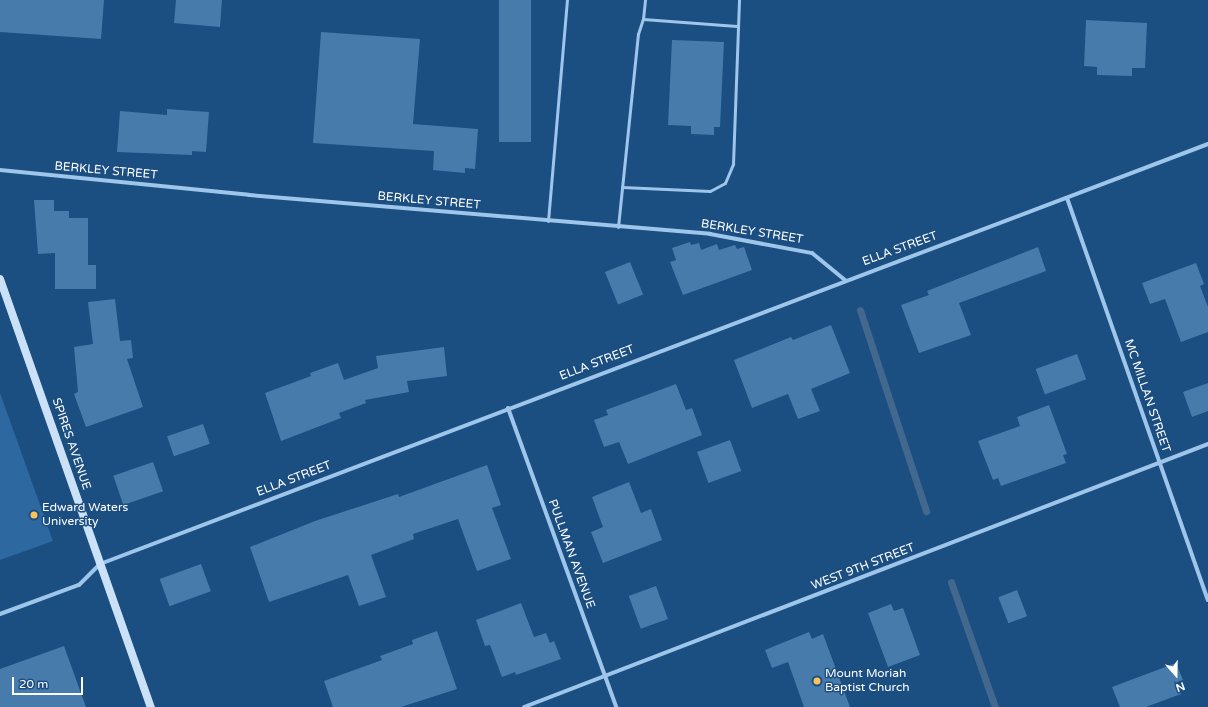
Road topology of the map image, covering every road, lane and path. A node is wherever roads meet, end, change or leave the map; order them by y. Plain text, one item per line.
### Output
1 (567, 0) edge
2 (645, 0) edge
3 (739, 0) edge
4 (643, 19) junction
5 (737, 26) junction
6 (1208, 144) edge
7 (0, 170) edge
8 (622, 187) junction
9 (1067, 198) junction
10 (548, 221) junction
11 (618, 227) junction
12 (0, 279) edge
13 (845, 280) junction
14 (508, 408) junction
15 (1208, 444) edge
16 (1159, 462) junction
17 (100, 564) junction
18 (1208, 600) edge
19 (0, 614) edge
20 (605, 676) junction
21 (151, 707) edge
22 (524, 707) edge
23 (616, 707) edge

1 - 10 lane
2 - 4 lane
3 - 5 lane
4 - 5 lane
4 - 8 lane
5 - 8 lane
6 - 9 street, ELLA STREET
7 - 10 street, BERKLEY STREET
8 - 11 lane
9 - 13 street, ELLA STREET
9 - 16 street, MC MILLAN STREET
10 - 11 street, BERKLEY STREET
11 - 13 street, BERKLEY STREET
12 - 17 main road, SPIRES AVENUE
13 - 14 street, ELLA STREET
14 - 17 street, ELLA STREET
14 - 20 street, PULLMAN AVENUE
15 - 16 street, WEST 9TH STREET
16 - 18 street, MC MILLAN STREET
16 - 20 street, WEST 9TH STREET
17 - 19 street, ELLA STREET
17 - 21 main road, SPIRES AVENUE
20 - 22 street, WEST 9TH STREET
20 - 23 street, PULLMAN AVENUE

